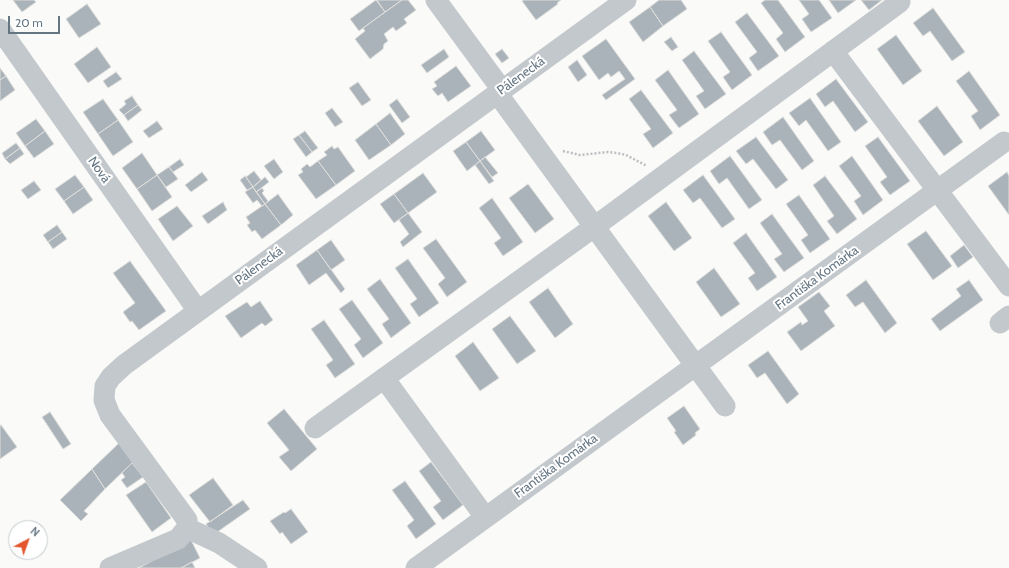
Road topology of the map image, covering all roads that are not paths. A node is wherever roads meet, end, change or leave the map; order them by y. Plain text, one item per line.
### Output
1 (436, 0) edge
2 (626, 0) edge
3 (900, 2) dead end
4 (0, 29) edge
5 (833, 51) junction
6 (500, 92) junction
7 (1004, 142) dead end
8 (938, 190) junction
9 (594, 226) junction
10 (1009, 286) edge
11 (198, 311) junction
12 (696, 366) junction
13 (384, 378) junction
14 (725, 406) dead end
15 (315, 428) dead end
16 (485, 517) junction
17 (187, 528) junction
18 (110, 568) edge
19 (257, 568) edge
20 (416, 568) edge

1 - 6 street
2 - 6 street, Pálenecká
3 - 5 street
4 - 11 street, Nová
5 - 8 street
5 - 9 street
6 - 9 street
6 - 11 street, Pálenecká
7 - 8 street, Františka Komárka
8 - 10 street
8 - 12 street, Františka Komárka
9 - 12 street
9 - 13 street
11 - 17 street, Pálenecká
12 - 14 street
12 - 16 street, Františka Komárka
13 - 15 street
13 - 16 street
16 - 20 street, Františka Komárka
17 - 18 street
17 - 19 street

